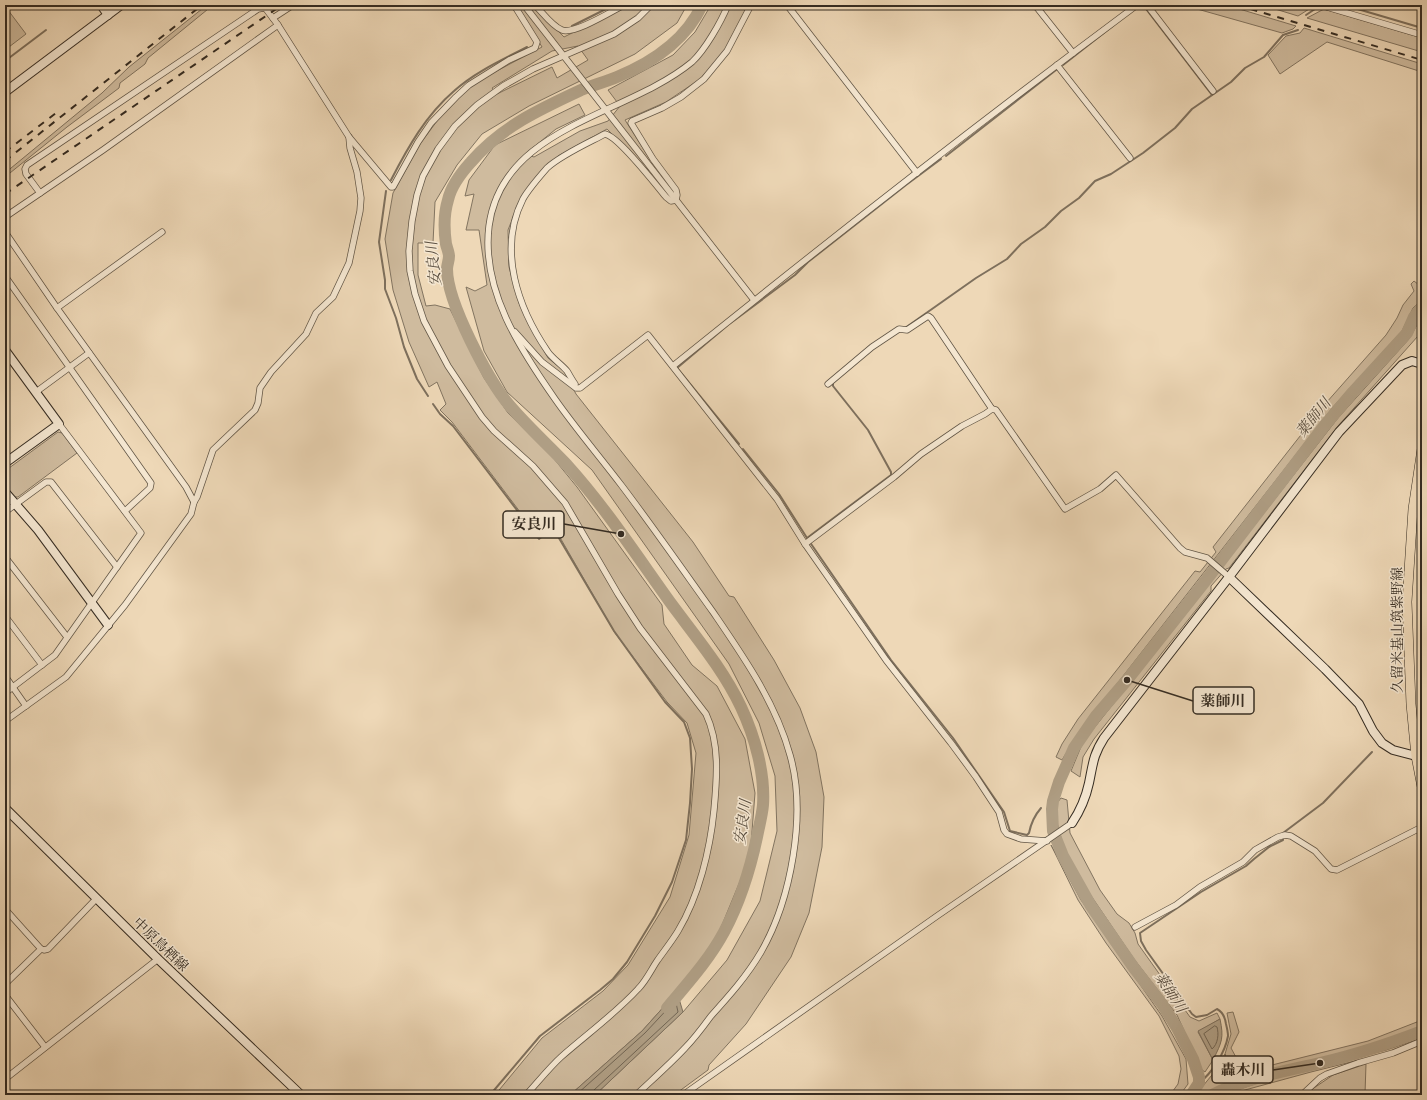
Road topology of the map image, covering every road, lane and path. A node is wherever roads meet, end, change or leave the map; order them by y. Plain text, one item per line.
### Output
1 (101, 5) edge
2 (121, 5) edge
3 (293, 5) edge
4 (514, 5) edge
5 (524, 5) edge
6 (535, 5) edge
7 (624, 5) edge
8 (651, 5) edge
9 (728, 5) edge
10 (751, 5) edge
11 (787, 5) edge
12 (1035, 5) edge
13 (1137, 5) edge
14 (1147, 5) edge
15 (1320, 5) edge
16 (263, 6) edge
17 (108, 15) junction
18 (273, 18) junction
19 (278, 25) junction
20 (1422, 35) edge
21 (1073, 53) junction
22 (565, 57) junction
23 (1057, 65) junction
24 (1213, 91) dead end
25 (5, 92) edge
26 (605, 109) junction
27 (349, 137) junction
28 (1130, 158) dead end
29 (918, 173) junction
30 (40, 193) junction
31 (676, 200) junction
32 (5, 217) edge
33 (5, 232) edge
34 (162, 232) dead end
35 (5, 276) edge
36 (754, 300) junction
37 (56, 308) junction
38 (510, 326) junction
39 (5, 350) edge
40 (89, 353) junction
41 (1422, 364) edge
42 (673, 366) junction
43 (69, 368) junction
44 (828, 384) dead end
45 (580, 388) junction
46 (36, 392) junction
47 (992, 409) junction
48 (60, 424) junction
49 (1422, 449) edge
50 (5, 463) edge
51 (5, 492) edge
52 (194, 502) junction
53 (16, 503) junction
54 (125, 511) junction
55 (5, 512) edge
56 (805, 544) junction
57 (5, 557) edge
58 (117, 567) junction
59 (1229, 578) junction
60 (93, 603) junction
61 (5, 616) edge
62 (108, 625) junction
63 (67, 637) junction
64 (42, 665) junction
65 (5, 676) edge
66 (14, 687) junction
67 (5, 693) edge
68 (26, 706) junction
69 (5, 721) edge
70 (1419, 744) edge
71 (1419, 757) edge
72 (1422, 787) edge
73 (5, 808) edge
74 (1072, 823) joint
75 (1422, 827) edge
76 (1048, 840) junction
77 (96, 899) junction
78 (5, 909) edge
79 (1135, 927) dead end
80 (41, 950) junction
81 (158, 959) junction
82 (5, 984) edge
83 (5, 995) edge
84 (1422, 1041) edge
85 (45, 1047) junction
86 (5, 1079) edge
87 (301, 1095) edge
88 (526, 1095) edge
89 (636, 1095) edge
90 (683, 1095) edge
91 (1308, 1095) edge

1 - 17 street
2 - 17 street
3 - 18 street
4 - 27 street
5 - 22 street
6 - 7 street
8 - 22 street
9 - 26 street
10 - 31 street
11 - 29 street
12 - 21 street
13 - 21 street
14 - 24 street
15 - 20 street
16 - 18 street
16 - 30 street
17 - 25 street
18 - 19 street
19 - 27 street
19 - 30 street
21 - 23 street
22 - 26 street
22 - 88 street
23 - 28 street
23 - 29 street
26 - 31 street
26 - 38 street
27 - 52 street
29 - 36 street
30 - 32 street
31 - 36 street
31 - 45 street
33 - 37 street
34 - 37 street
35 - 43 street
36 - 42 street
37 - 40 street
38 - 45 street
38 - 89 street
39 - 46 street
40 - 43 street
40 - 52 street
41 - 59 street
42 - 45 street
42 - 56 street
43 - 46 street
43 - 54 street
44 - 47 street
46 - 48 street
47 - 56 street
47 - 59 street
48 - 50 street
48 - 54 street
49 - 70 main road, 久留米基山筑紫野線
51 - 53 street
52 - 62 street
53 - 55 street
53 - 58 street
53 - 60 street
54 - 58 street
56 - 76 street
57 - 63 street
58 - 60 street
59 - 71 street
59 - 74 street
60 - 62 street
60 - 63 street
61 - 64 street
62 - 68 street
63 - 64 street
64 - 66 street
65 - 66 street
66 - 67 street
66 - 68 street
68 - 69 street
70 - 71 main road, 久留米基山筑紫野線
71 - 72 main road, 久留米基山筑紫野線
73 - 77 street, 中原鳥栖線
74 - 76 street
75 - 79 street
76 - 90 street
77 - 80 street
77 - 81 street, 中原鳥栖線
78 - 80 street
80 - 82 street
81 - 85 street
81 - 87 street, 中原鳥栖線
83 - 85 street
84 - 91 street
85 - 86 street

